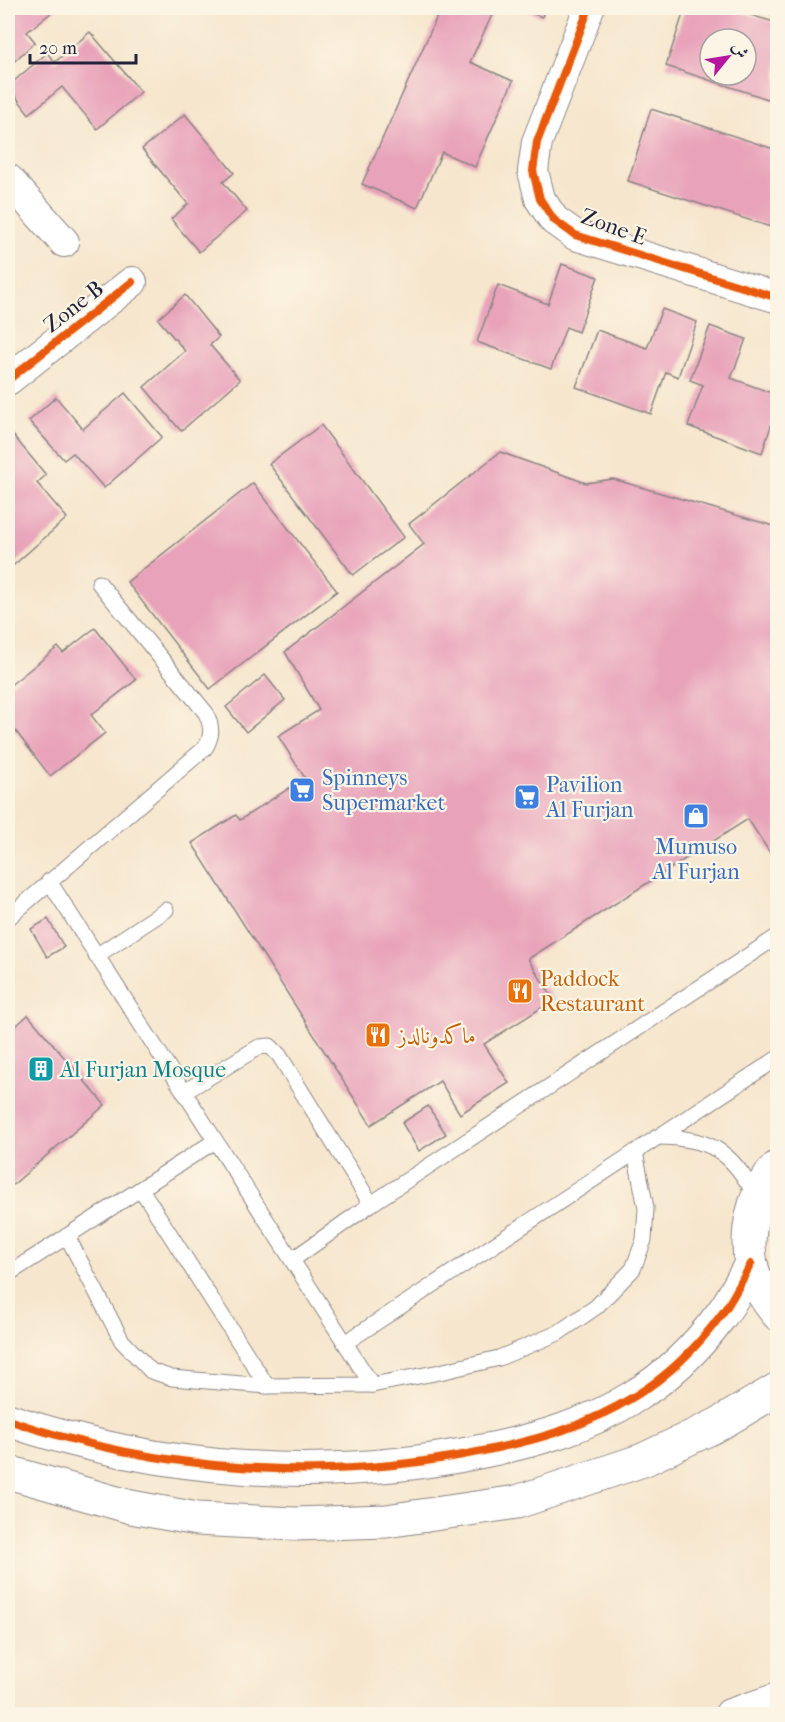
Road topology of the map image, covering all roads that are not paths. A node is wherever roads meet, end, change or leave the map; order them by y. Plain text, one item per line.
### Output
1 (589, 8) edge
2 (8, 179) edge
3 (64, 242) dead end
4 (132, 282) dead end
5 (777, 298) edge
6 (8, 380) edge
7 (99, 583) dead end
8 (49, 881) junction
9 (166, 910) dead end
10 (8, 918) edge
11 (777, 936) edge
12 (96, 956) junction
13 (777, 1058) edge
14 (184, 1092) junction
15 (657, 1137) junction
16 (215, 1141) junction
17 (634, 1152) junction
18 (777, 1167) edge
19 (141, 1189) junction
20 (757, 1199) junction
21 (371, 1204) junction
22 (67, 1236) junction
23 (292, 1260) junction
24 (752, 1264) junction
25 (8, 1275) edge
26 (777, 1314) edge
27 (345, 1342) junction
28 (372, 1385) junction
29 (267, 1386) junction
30 (777, 1389) edge
31 (8, 1420) edge
32 (8, 1472) edge
33 (777, 1698) edge
34 (730, 1714) edge

1 - 5 street, Zone E
2 - 3 street
4 - 6 street, Zone B
7 - 8 lane
8 - 10 lane
8 - 12 lane
9 - 12 lane
11 - 21 lane
12 - 14 lane
13 - 15 lane
14 - 16 lane
14 - 21 lane
15 - 17 lane
15 - 20 lane
16 - 19 lane
16 - 23 lane
17 - 27 lane
17 - 28 lane
18 - 20 street
19 - 22 lane
19 - 29 lane
20 - 24 street
21 - 23 lane
22 - 25 lane
22 - 29 lane
23 - 27 lane
24 - 26 street
24 - 31 street
27 - 28 lane
28 - 29 lane
30 - 32 street
33 - 34 street

